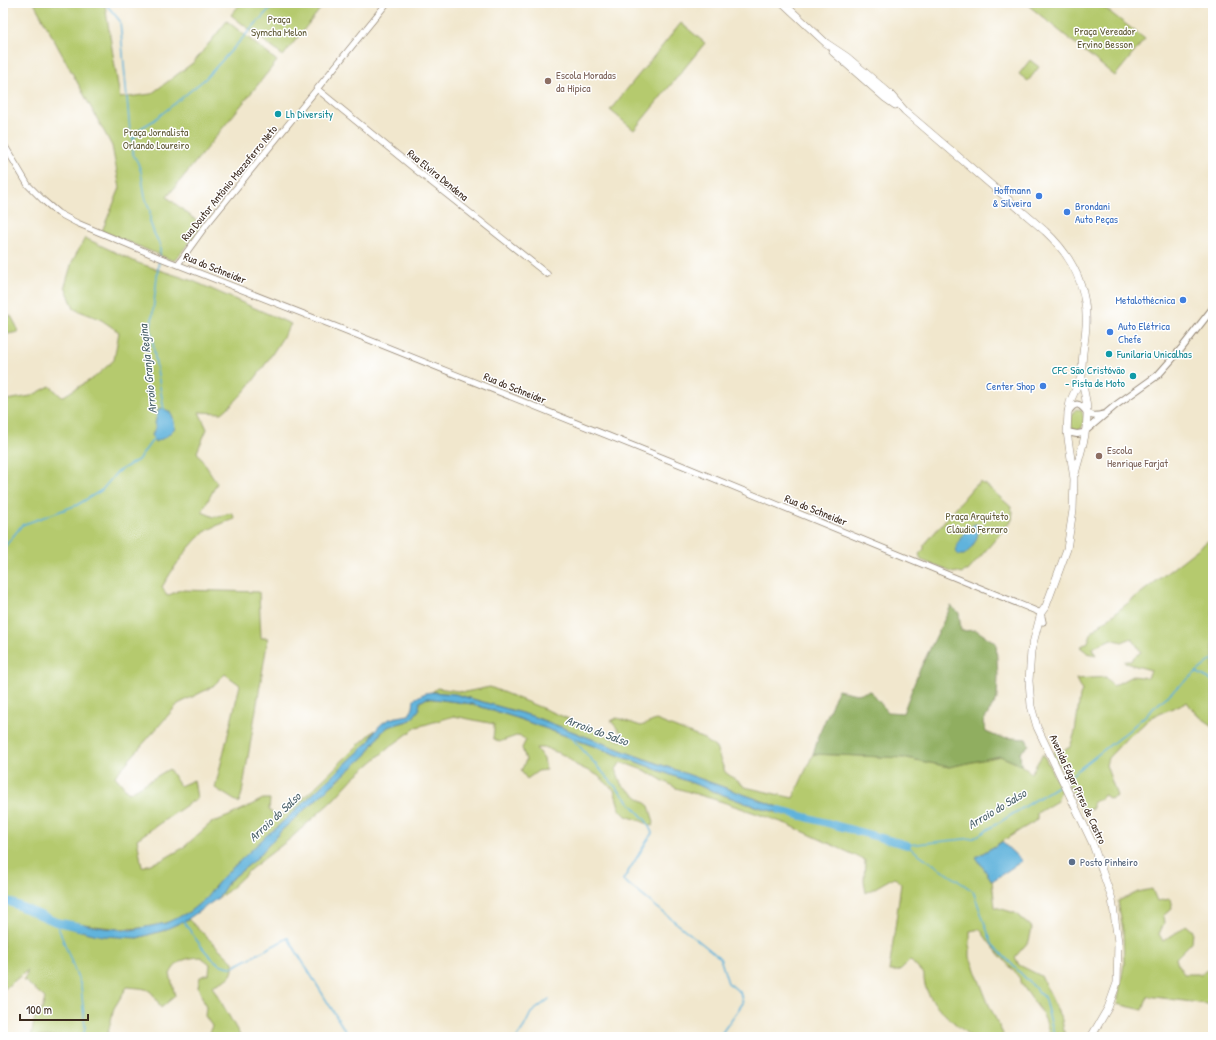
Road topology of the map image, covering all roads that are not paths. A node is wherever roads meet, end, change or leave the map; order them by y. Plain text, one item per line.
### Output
1 (387, 3) edge
2 (783, 3) edge
3 (317, 89) junction
4 (3, 143) edge
5 (178, 264) junction
6 (547, 274) dead end
7 (1213, 308) edge
8 (1082, 375) junction
9 (1068, 412) junction
10 (1087, 412) junction
11 (1104, 414) junction
12 (1086, 430) junction
13 (1068, 432) junction
14 (1074, 478) junction
15 (1046, 606) junction
16 (1041, 613) junction
17 (1043, 622) junction
18 (1030, 663) junction
19 (1092, 1037) edge

1 - 3 street, Rua Doutor Antônio Mazzaferro Neto
2 - 8 main road, Avenida Edgar Pires de Castro
3 - 5 street, Rua Doutor Antônio Mazzaferro Neto
3 - 6 street, Rua Elvira Dendena
4 - 5 street, Rua do Schneider
5 - 16 street, Rua do Schneider
7 - 11 main road
8 - 9 main road, Avenida Edgar Pires de Castro
8 - 10 main road, Avenida Edgar Pires de Castro
9 - 10 main road
9 - 13 main road, Avenida Edgar Pires de Castro
10 - 11 main road
10 - 12 main road, Avenida Edgar Pires de Castro
11 - 12 main road
12 - 13 main road
12 - 14 main road, Avenida Edgar Pires de Castro
13 - 14 main road, Avenida Edgar Pires de Castro
14 - 15 main road, Avenida Edgar Pires de Castro
15 - 16 main road, Avenida Edgar Pires de Castro
15 - 17 main road, Avenida Edgar Pires de Castro
16 - 17 street
16 - 18 main road, Avenida Edgar Pires de Castro
17 - 18 main road, Avenida Edgar Pires de Castro
18 - 19 main road, Avenida Edgar Pires de Castro

